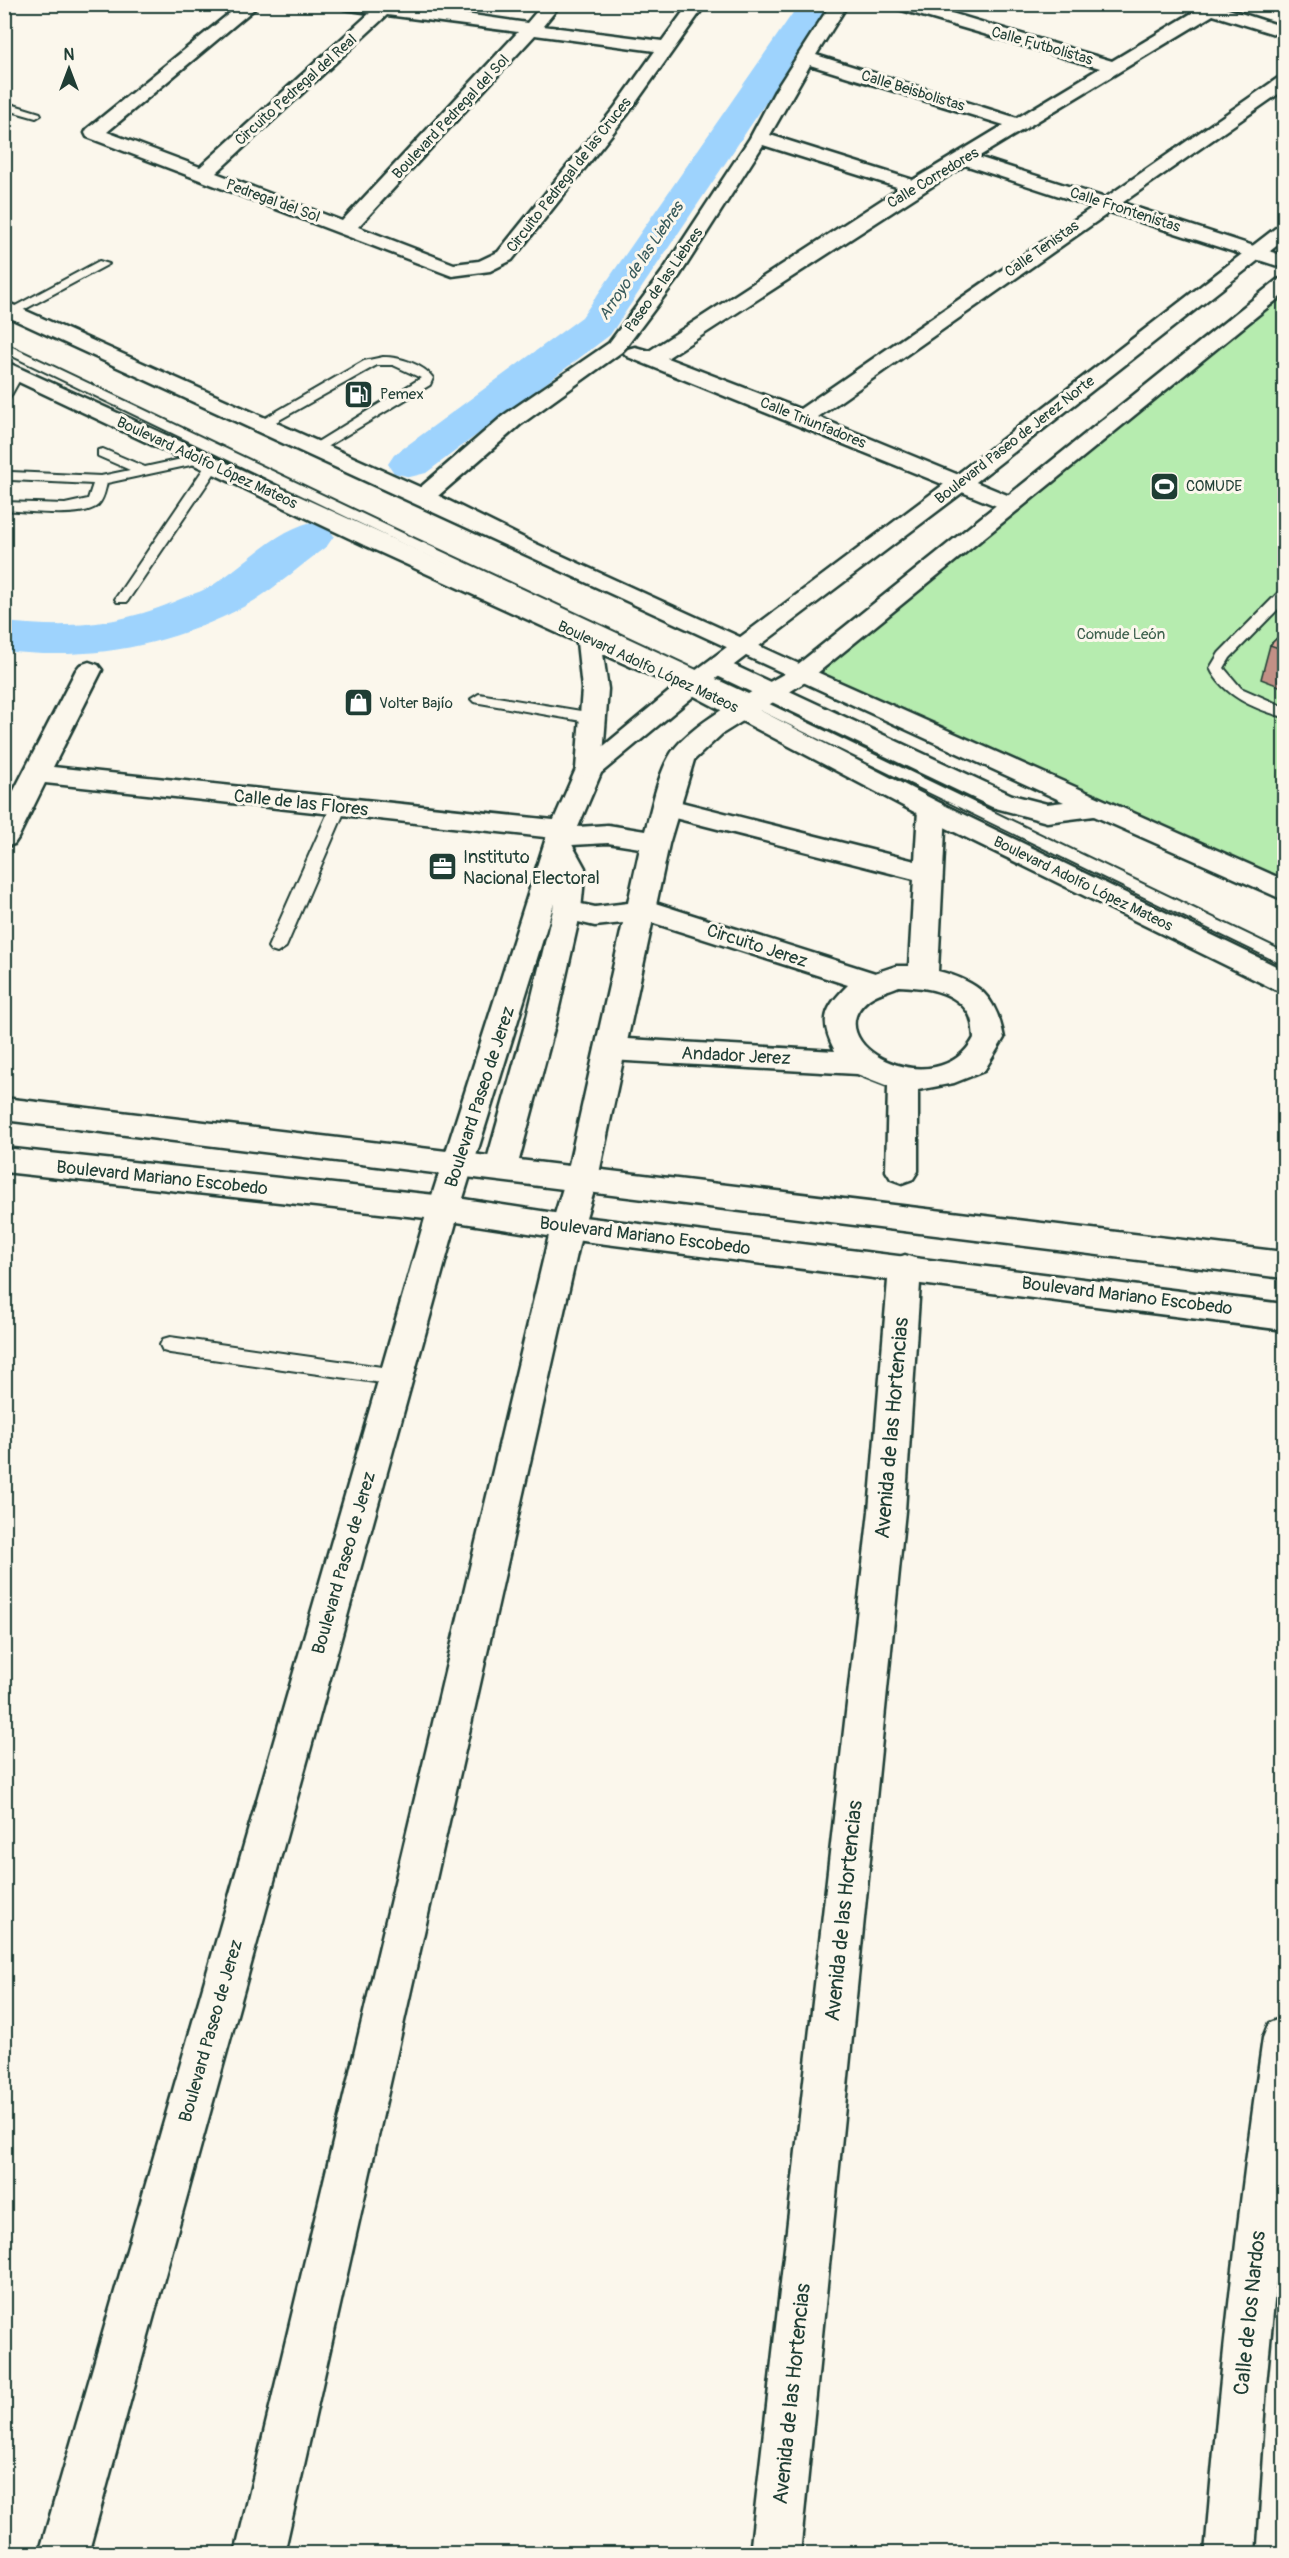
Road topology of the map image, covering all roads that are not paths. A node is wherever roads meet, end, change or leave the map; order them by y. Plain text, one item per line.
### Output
1 (252, 4) edge
2 (344, 4) edge
3 (536, 4) edge
4 (553, 4) edge
5 (699, 4) edge
6 (840, 4) edge
7 (901, 4) edge
8 (1233, 4) edge
9 (1208, 6) edge
10 (386, 7) edge
11 (1284, 18) edge
12 (524, 28) junction
13 (1284, 32) edge
14 (665, 48) junction
15 (807, 58) junction
16 (1114, 67) junction
17 (1284, 82) edge
18 (4, 105) edge
19 (36, 115) dead end
20 (1019, 124) junction
21 (759, 138) junction
22 (965, 159) junction
23 (203, 175) junction
24 (915, 187) junction
25 (1108, 204) junction
26 (337, 225) junction
27 (1284, 231) edge
28 (1256, 252) junction
29 (1284, 262) edge
30 (103, 264) dead end
31 (452, 270) joint
32 (1284, 284) edge
33 (8, 309) edge
34 (616, 346) junction
35 (4, 347) edge
36 (651, 359) junction
37 (11, 370) edge
38 (4, 396) edge
39 (802, 418) junction
40 (260, 425) junction
41 (312, 449) junction
42 (103, 453) dead end
43 (207, 462) junction
44 (143, 471) junction
45 (11, 476) dead end
46 (101, 480) junction
47 (959, 483) junction
48 (423, 497) junction
49 (1009, 504) junction
50 (4, 506) edge
51 (1284, 595) edge
52 (122, 599) dead end
53 (589, 640) junction
54 (744, 647) junction
55 (89, 670) dead end
56 (801, 674) junction
57 (704, 677) junction
58 (479, 699) dead end
59 (757, 702) junction
60 (1284, 712) edge
61 (593, 718) junction
62 (589, 769) junction
63 (39, 774) junction
64 (665, 807) junction
65 (1102, 807) junction
66 (338, 808) junction
67 (932, 810) junction
68 (4, 838) edge
69 (561, 838) junction
70 (655, 844) junction
71 (929, 874) junction
72 (1284, 891) edge
73 (642, 909) junction
74 (567, 910) junction
75 (277, 947) dead end
76 (1284, 959) edge
77 (923, 976) junction
78 (871, 982) junction
79 (1284, 982) edge
80 (610, 1048) junction
81 (861, 1063) junction
82 (903, 1079) junction
83 (4, 1109) edge
84 (4, 1160) edge
85 (459, 1162) junction
86 (501, 1168) junction
87 (902, 1171) dead end
88 (582, 1178) junction
89 (444, 1208) junction
90 (567, 1227) junction
91 (1284, 1265) edge
92 (905, 1268) junction
93 (1284, 1317) edge
94 (170, 1345) dead end
95 (396, 1377) junction
96 (1284, 2038) edge
97 (1271, 2235) edge
98 (63, 2553) edge
99 (259, 2553) edge
100 (775, 2553) edge
101 (1230, 2553) edge

1 - 23 street, Pedregal del Sol
2 - 10 street
3 - 12 street, Boulevard Pedregal del Sol
4 - 12 street, Boulevard Pedregal del Sol
5 - 14 street, Circuito Pedregal de las Cruces
6 - 15 street, Paseo de las Liebres
7 - 16 street, Calle Futbolistas
8 - 11 street
9 - 13 street
9 - 16 street, Calle Corredores
10 - 12 street
10 - 23 street, Circuito Pedregal del Real
12 - 14 street
12 - 26 street, Boulevard Pedregal del Sol
14 - 31 street, Circuito Pedregal de las Cruces
15 - 20 street, Calle Beisbolistas
15 - 21 street, Paseo de las Liebres
16 - 20 street, Calle Corredores
17 - 25 street, Calle Tenistas
18 - 19 lane
20 - 22 street, Calle Corredores
21 - 24 street
21 - 34 street, Paseo de las Liebres
22 - 24 street, Calle Corredores
22 - 25 street, Calle Frontenistas
23 - 26 street, Pedregal del Sol
24 - 36 street, Calle Corredores
25 - 28 street, Calle Frontenistas
25 - 39 street, Calle Tenistas
26 - 31 street, Pedregal del Sol
27 - 28 street, Boulevard Paseo de Jerez Norte
28 - 29 street, Calle Frontenistas
28 - 47 street, Boulevard Paseo de Jerez Norte
30 - 33 lane
32 - 49 street
33 - 40 street
34 - 36 street, Calle Triunfadores
34 - 48 street, Paseo de las Liebres
35 - 57 lane
36 - 39 street, Calle Triunfadores
37 - 38 lane
37 - 43 street, Boulevard Adolfo López Mateos
39 - 47 street, Calle Triunfadores
40 - 41 street
40 - 41 lane
41 - 48 street
42 - 44 lane
43 - 44 lane
43 - 52 lane
43 - 53 street, Boulevard Adolfo López Mateos
44 - 46 lane
45 - 46 lane
46 - 50 lane
47 - 49 street, Calle Triunfadores
47 - 54 street, Boulevard Paseo de Jerez Norte
48 - 54 street
49 - 56 street
51 - 60 lane
53 - 57 street, Boulevard Adolfo López Mateos
53 - 61 street
54 - 56 street
54 - 57 street, Boulevard Paseo de Jerez
55 - 63 street
56 - 59 street
56 - 65 street
57 - 59 street, Boulevard Adolfo López Mateos
57 - 62 street, Boulevard Paseo de Jerez
58 - 61 lane
59 - 64 street
59 - 65 street
59 - 67 street, Boulevard Adolfo López Mateos
59 - 76 lane
61 - 62 street
62 - 69 street, Boulevard Paseo de Jerez
63 - 66 street, Calle de las Flores
63 - 68 street
64 - 70 street
64 - 71 street
65 - 72 street
66 - 69 street, Calle de las Flores
66 - 75 lane
67 - 71 street
67 - 79 street, Boulevard Adolfo López Mateos
69 - 70 street, Calle de las Flores
69 - 74 street
69 - 85 street, Boulevard Paseo de Jerez
70 - 73 street
71 - 77 street
73 - 74 street
73 - 78 street, Circuito Jerez
73 - 80 street
74 - 86 street
77 - 78 street
77 - 82 street
78 - 81 street
80 - 81 street, Andador Jerez
80 - 88 street
81 - 82 street
82 - 87 street
83 - 85 street
84 - 89 street, Boulevard Mariano Escobedo
85 - 86 street
85 - 89 street, Boulevard Paseo de Jerez
86 - 88 street
88 - 90 street
88 - 91 street
89 - 90 street, Boulevard Mariano Escobedo
89 - 95 street, Boulevard Paseo de Jerez
90 - 92 street, Boulevard Mariano Escobedo
90 - 99 street
92 - 93 street, Boulevard Mariano Escobedo
92 - 100 street, Avenida de las Hortencias
94 - 95 lane
95 - 98 street, Boulevard Paseo de Jerez
96 - 97 street, Calle de los Nardos
97 - 101 street, Calle de los Nardos

